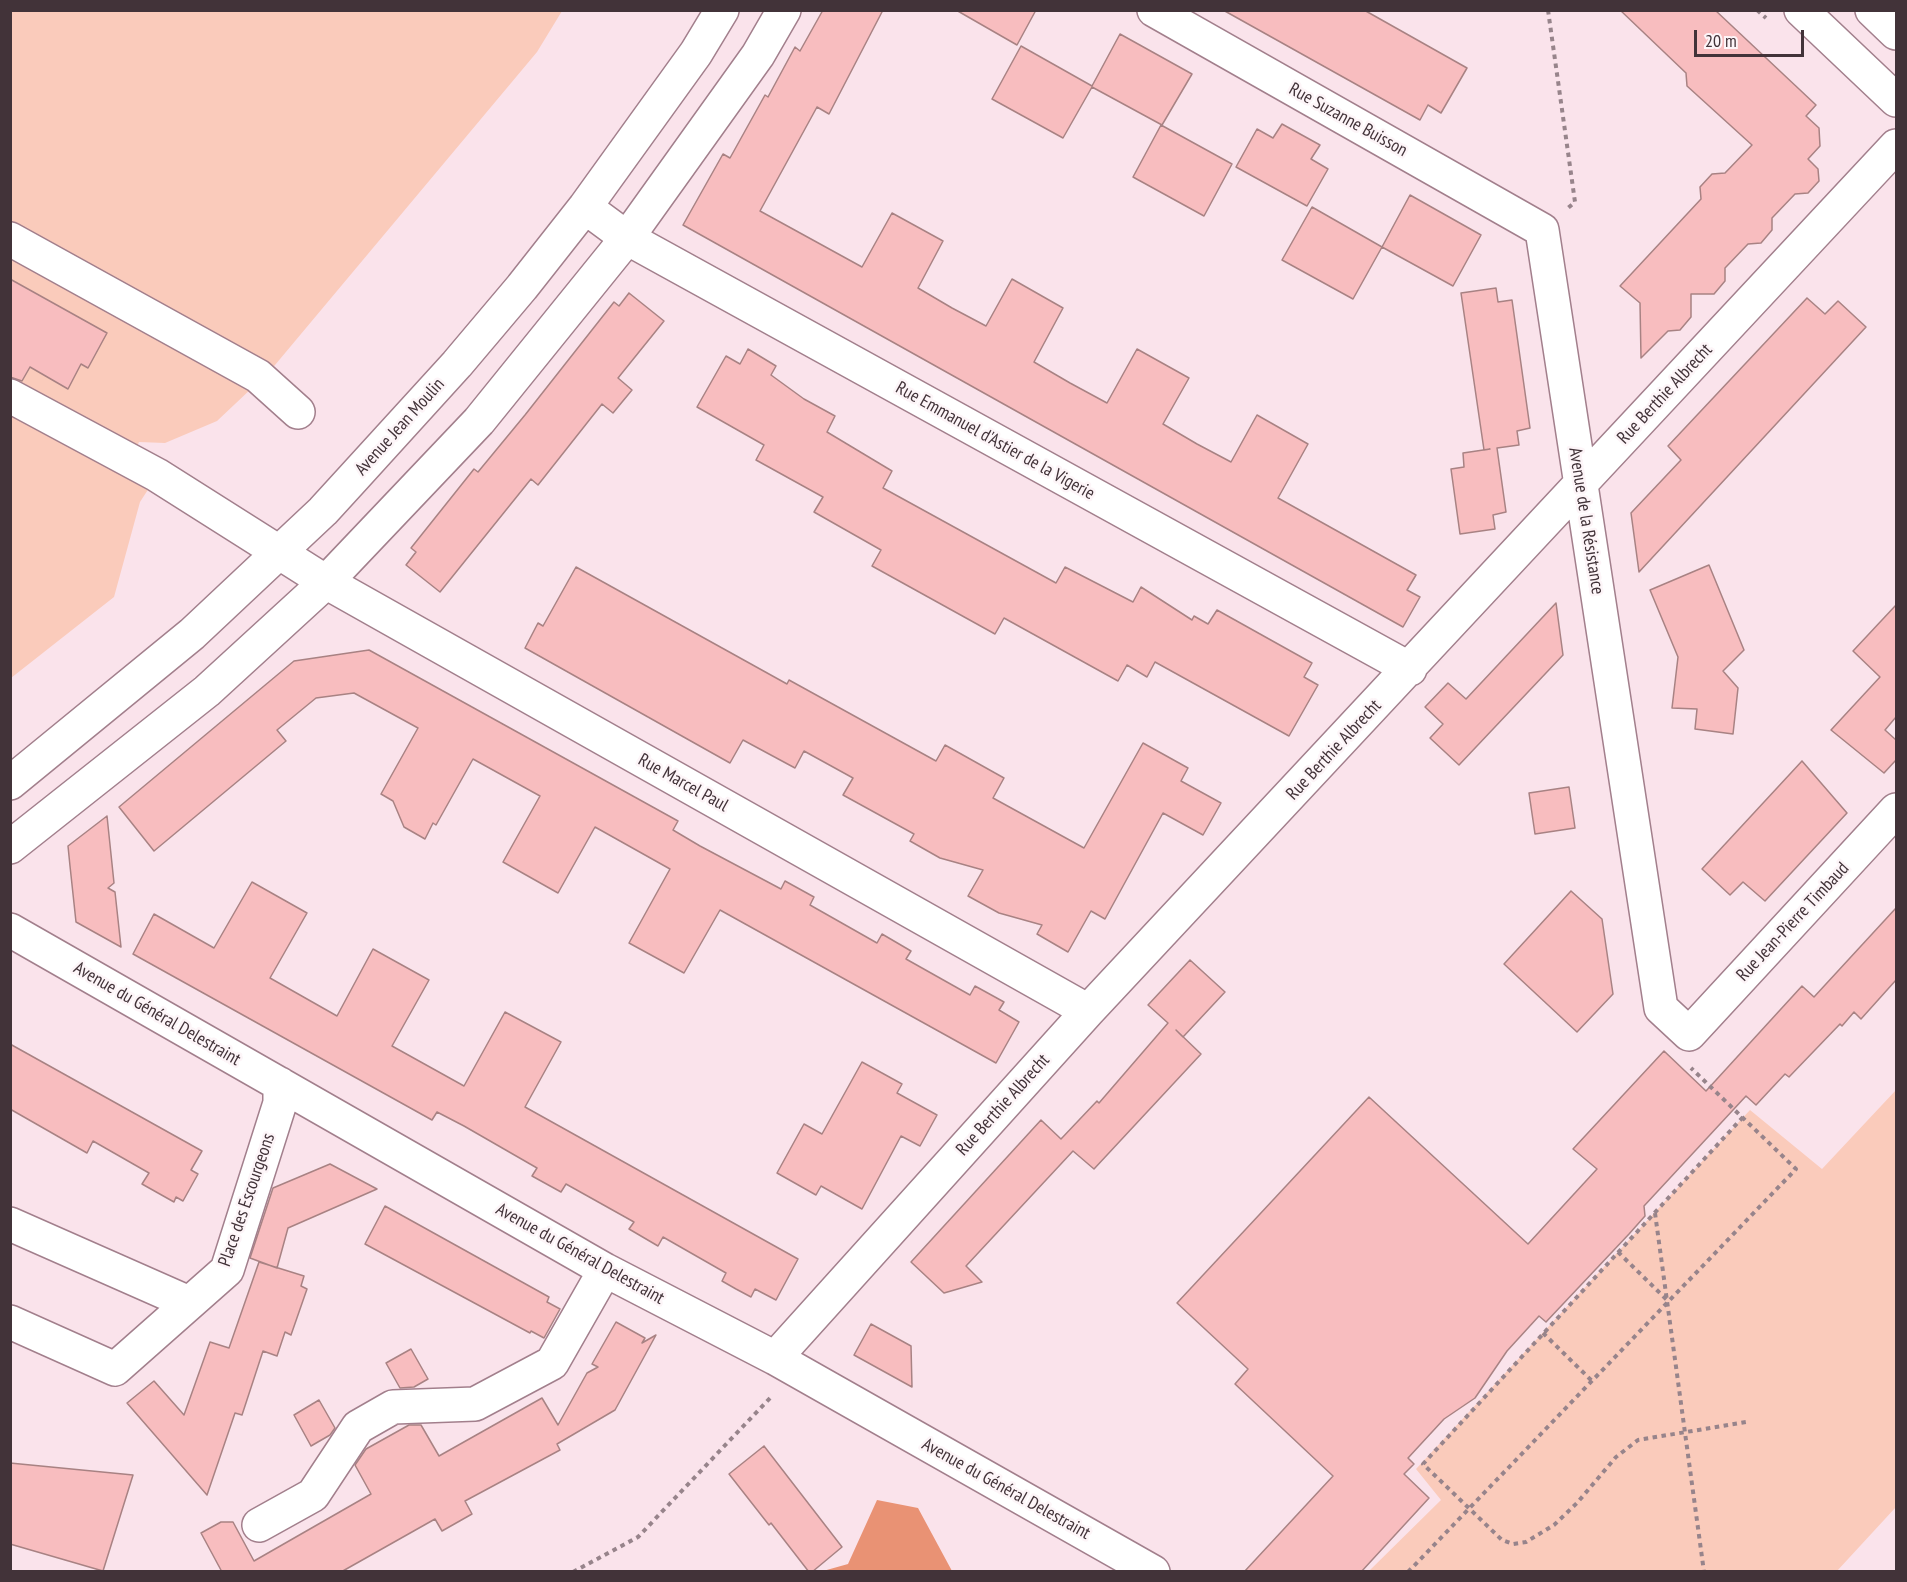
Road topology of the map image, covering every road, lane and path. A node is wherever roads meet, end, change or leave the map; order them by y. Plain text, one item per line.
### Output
1 (722, 10) edge
2 (784, 10) edge
3 (1154, 10) edge
4 (1548, 10) edge
5 (1802, 10) edge
6 (1872, 10) edge
7 (1896, 33) edge
8 (1896, 100) edge
9 (1896, 146) edge
10 (585, 207) junction
11 (1542, 230) junction
12 (627, 238) junction
13 (10, 239) edge
14 (10, 396) edge
15 (298, 412) dead end
16 (1581, 486) junction
17 (279, 553) junction
18 (326, 582) junction
19 (1410, 669) junction
20 (10, 783) edge
21 (1896, 810) edge
22 (10, 847) edge
23 (10, 930) edge
24 (1088, 1011) junction
25 (1689, 1034) junction
26 (280, 1084) junction
27 (1743, 1117) junction
28 (1655, 1212) junction
29 (10, 1224) edge
30 (1618, 1252) junction
31 (605, 1270) junction
32 (1668, 1301) junction
33 (189, 1303) junction
34 (10, 1322) edge
35 (1543, 1333) junction
36 (775, 1358) junction
37 (1592, 1381) junction
38 (780, 1402) dead end
39 (1746, 1422) dead end
40 (1686, 1432) junction
41 (1469, 1509) junction
42 (259, 1525) dead end
43 (573, 1572) edge
44 (1153, 1572) edge
45 (1408, 1572) edge
46 (1704, 1572) edge

1 - 10 street, Avenue Jean Moulin
2 - 12 street
3 - 11 street, Rue Suzanne Buisson
4 - 11 path
5 - 8 street
6 - 7 street
9 - 16 street, Rue Berthie Albrecht
10 - 12 street, Rue Emmanuel d'Astier de la Vigerie
10 - 17 street, Avenue Jean Moulin
11 - 16 street, Avenue de la Résistance
12 - 18 street
12 - 19 street, Rue Emmanuel d'Astier de la Vigerie
13 - 15 street
14 - 17 street, Rue Marcel Paul
16 - 19 street, Rue Berthie Albrecht
16 - 25 street, Avenue de la Résistance
17 - 18 street, Rue Marcel Paul
17 - 20 street, Avenue Jean Moulin
18 - 22 street
18 - 24 street, Rue Marcel Paul
19 - 24 street, Rue Berthie Albrecht
21 - 25 street, Rue Jean-Pierre Timbaud
23 - 26 street, Avenue du Général Delestraint
24 - 36 street, Rue Berthie Albrecht
25 - 27 path
26 - 31 street, Avenue du Général Delestraint
26 - 33 street, Place des Escourgeons
27 - 28 path
27 - 32 path
28 - 30 path
28 - 32 path
29 - 33 street
30 - 32 path
30 - 35 path
31 - 36 street, Avenue du Général Delestraint
31 - 42 street
32 - 37 path
32 - 40 path
33 - 34 street, Place des Escourgeons
35 - 37 path
35 - 41 path
36 - 44 street, Avenue du Général Delestraint
37 - 41 path
38 - 43 path
39 - 40 path
40 - 41 path
40 - 46 path
41 - 45 path

